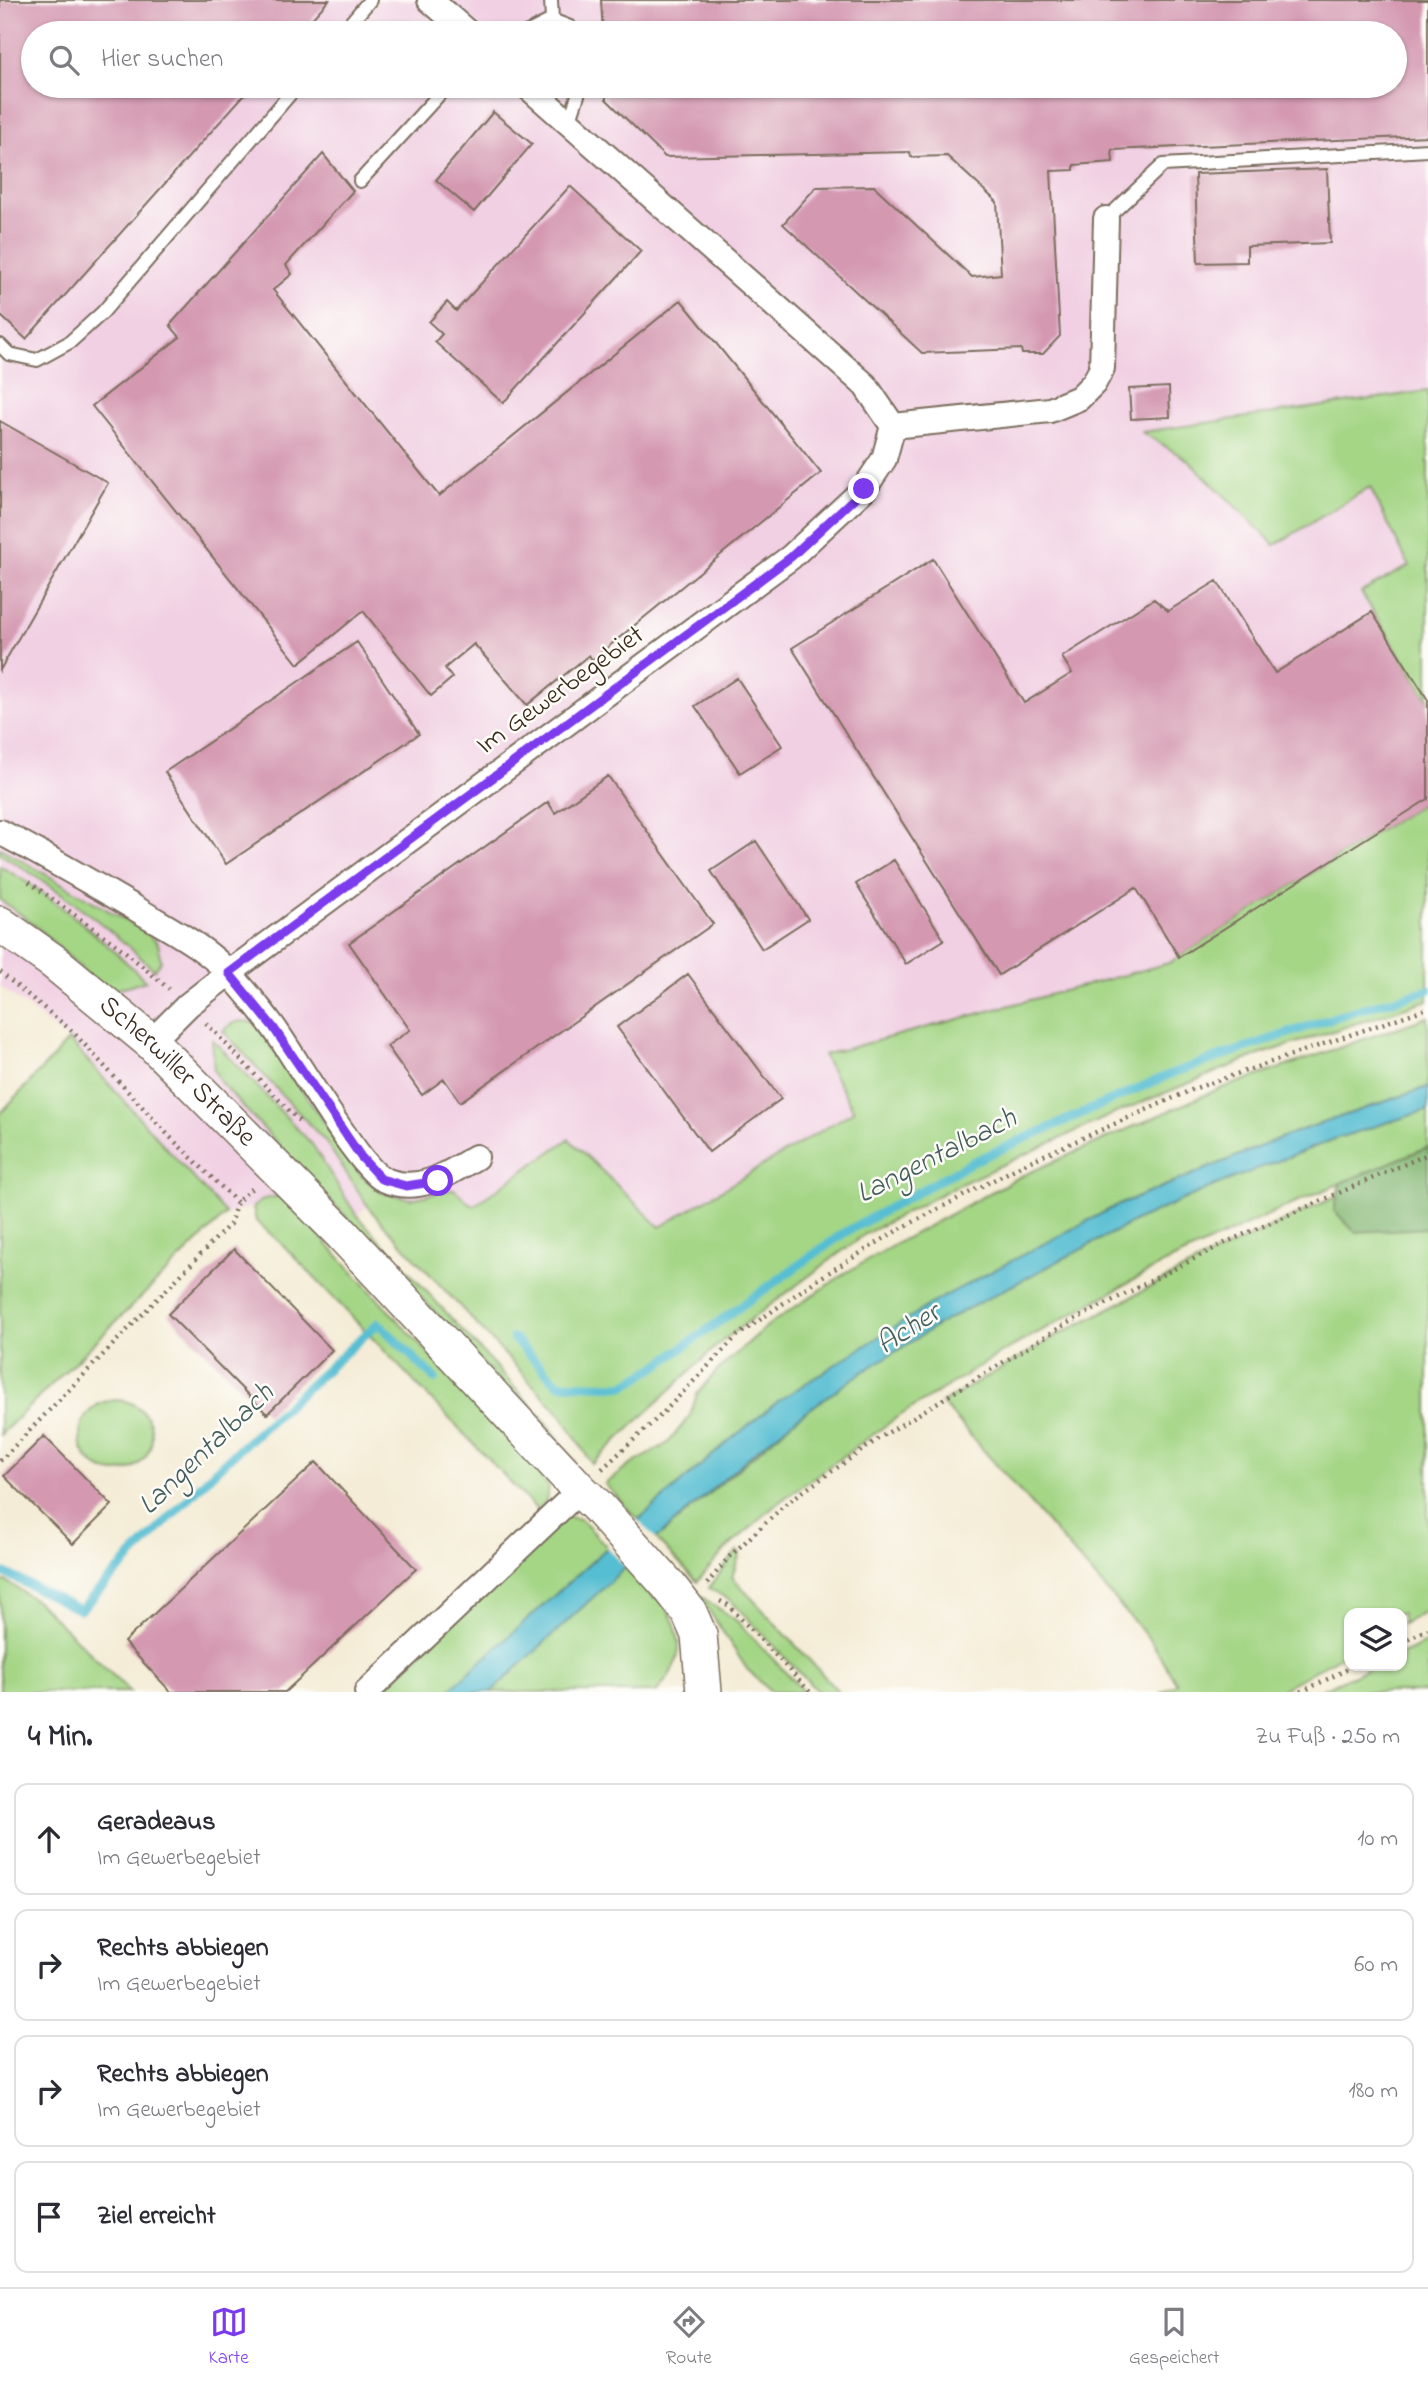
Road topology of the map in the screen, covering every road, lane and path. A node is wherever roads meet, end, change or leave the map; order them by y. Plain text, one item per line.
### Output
1 (370, 0) edge
2 (430, 0) edge
3 (551, 0) edge
4 (552, 20) edge
5 (352, 21) edge
6 (454, 21) edge
7 (287, 98) edge
8 (435, 98) edge
9 (541, 98) edge
10 (577, 98) edge
11 (569, 122) junction
12 (1428, 150) edge
13 (360, 181) dead end
14 (1106, 219) joint
15 (0, 345) edge
16 (893, 426) junction
17 (0, 832) edge
18 (0, 924) edge
19 (0, 972) edge
20 (229, 973) junction
21 (1428, 1008) edge
22 (151, 1042) junction
23 (1428, 1154) edge
24 (476, 1157) dead end
25 (0, 1461) edge
26 (588, 1498) junction
27 (685, 1588) junction
28 (710, 1596) dead end
29 (1428, 1629) edge
30 (1407, 1640) edge
31 (1344, 1671) edge
32 (367, 1692) edge
33 (704, 1692) edge
34 (810, 1692) edge
35 (1301, 1692) edge

1 - 5 lane
2 - 6 street
3 - 4 lane
7 - 15 lane
8 - 13 lane
9 - 11 street
10 - 11 lane
11 - 16 street
12 - 14 lane
14 - 16 street
16 - 20 street, Im Gewerbegebiet
17 - 20 street
18 - 22 street, Scherwiller Straße
19 - 25 path
20 - 22 street, Im Gewerbegebiet
20 - 24 street
21 - 26 path
22 - 26 street, Scherwiller Straße
23 - 27 path
26 - 27 street, Scherwiller Straße
26 - 32 street
27 - 33 street, Scherwiller Straße
28 - 34 path
29 - 30 path
31 - 35 path

